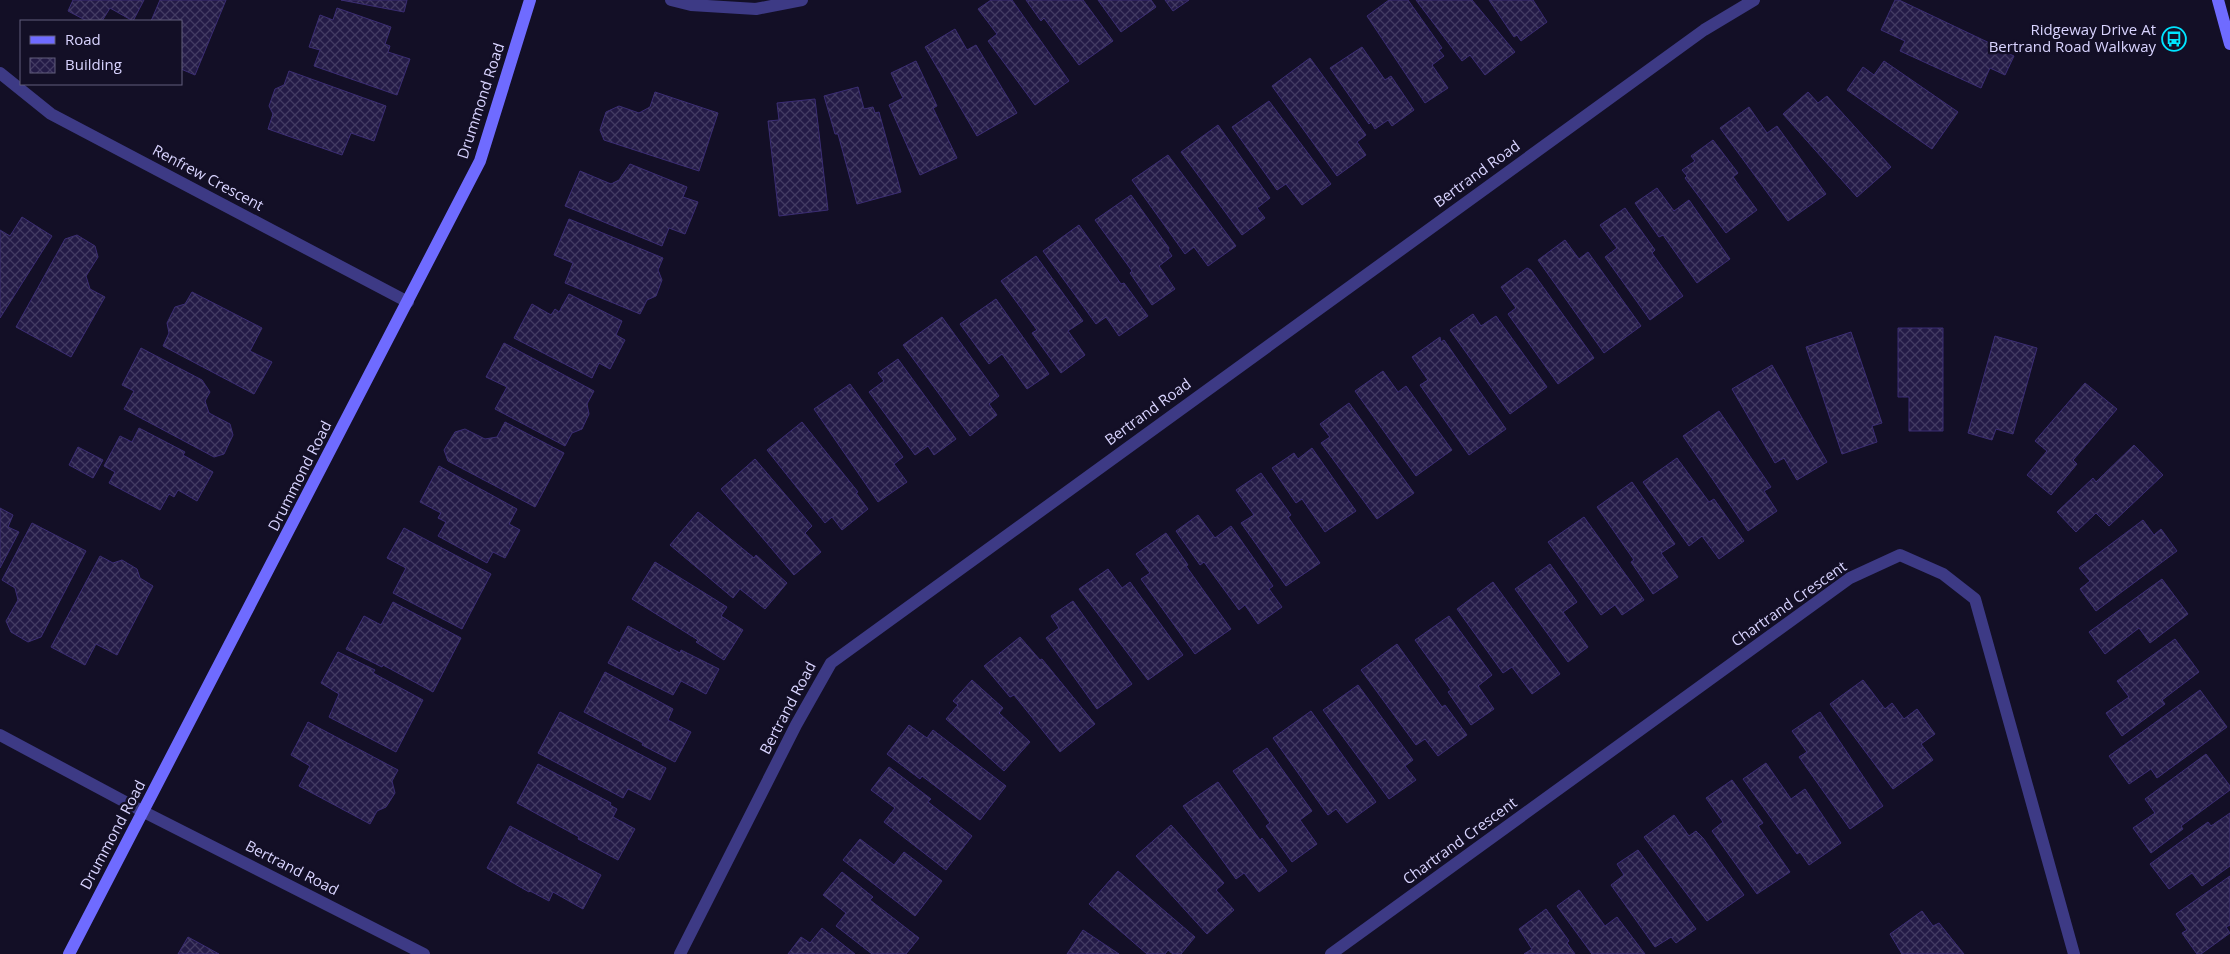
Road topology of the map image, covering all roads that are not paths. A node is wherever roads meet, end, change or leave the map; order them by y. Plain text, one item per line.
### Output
1 (530, 0) edge
2 (671, 0) edge
3 (802, 0) edge
4 (1754, 0) edge
5 (2218, 0) edge
6 (2230, 44) edge
7 (0, 73) edge
8 (408, 302) junction
9 (0, 735) edge
10 (144, 812) junction
11 (69, 954) edge
12 (424, 954) edge
13 (680, 954) edge
14 (1331, 954) edge
15 (2074, 954) edge

1 - 8 street, Drummond Road
2 - 3 street
4 - 13 street, Bertrand Road
5 - 6 street
7 - 8 street, Renfrew Crescent
8 - 10 street, Drummond Road
9 - 10 street
10 - 11 street, Drummond Road
10 - 12 street, Bertrand Road
14 - 15 street, Chartrand Crescent

